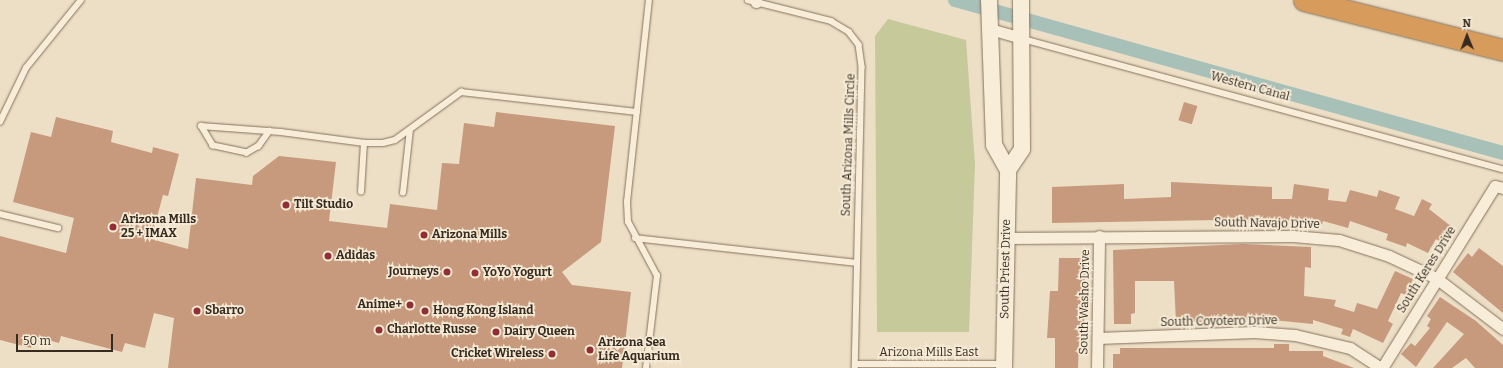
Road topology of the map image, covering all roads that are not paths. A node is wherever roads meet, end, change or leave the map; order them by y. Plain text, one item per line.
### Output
1 (81, 0) edge
2 (649, 0) edge
3 (989, 0) edge
4 (1304, 0) edge
5 (754, 1) edge
6 (1021, 3) edge
7 (990, 26) junction
8 (1021, 35) junction
9 (1503, 50) edge
10 (637, 112) junction
11 (0, 122) edge
12 (410, 130) junction
13 (270, 131) junction
14 (364, 143) junction
15 (1503, 169) edge
16 (1008, 170) junction
17 (1499, 187) edge
18 (361, 192) dead end
19 (403, 193) dead end
20 (0, 214) edge
21 (58, 228) dead end
22 (1099, 236) junction
23 (635, 238) junction
24 (1006, 238) junction
25 (857, 262) junction
26 (1436, 278) junction
27 (1503, 329) edge
28 (1098, 338) junction
29 (855, 366) edge
30 (1004, 366) edge
31 (646, 368) edge
32 (1097, 368) edge
33 (1382, 368) edge

1 - 11 lane
2 - 10 lane
3 - 7 main road
4 - 9 highway
5 - 25 lane, South Arizona Mills Circle
6 - 8 main road
7 - 8 street, Western Canal
7 - 16 main road
8 - 15 lane, Western Canal
8 - 16 main road
10 - 12 lane
10 - 23 lane
12 - 14 lane
12 - 19 lane
13 - 13 lane
13 - 14 lane
14 - 18 lane
16 - 24 main road, South Priest Drive
17 - 26 street, South Keres Drive
20 - 21 lane
22 - 24 street, South Navajo Drive
22 - 26 street, South Navajo Drive
22 - 28 street, South Washo Drive
23 - 25 lane
23 - 31 lane
24 - 30 main road, South Priest Drive
25 - 29 lane, South Arizona Mills Circle
26 - 27 street, South Navajo Drive
26 - 33 street, South Keres Drive
28 - 32 street, South Washo Drive
28 - 33 street, South Coyotero Drive
29 - 30 lane, Arizona Mills East

